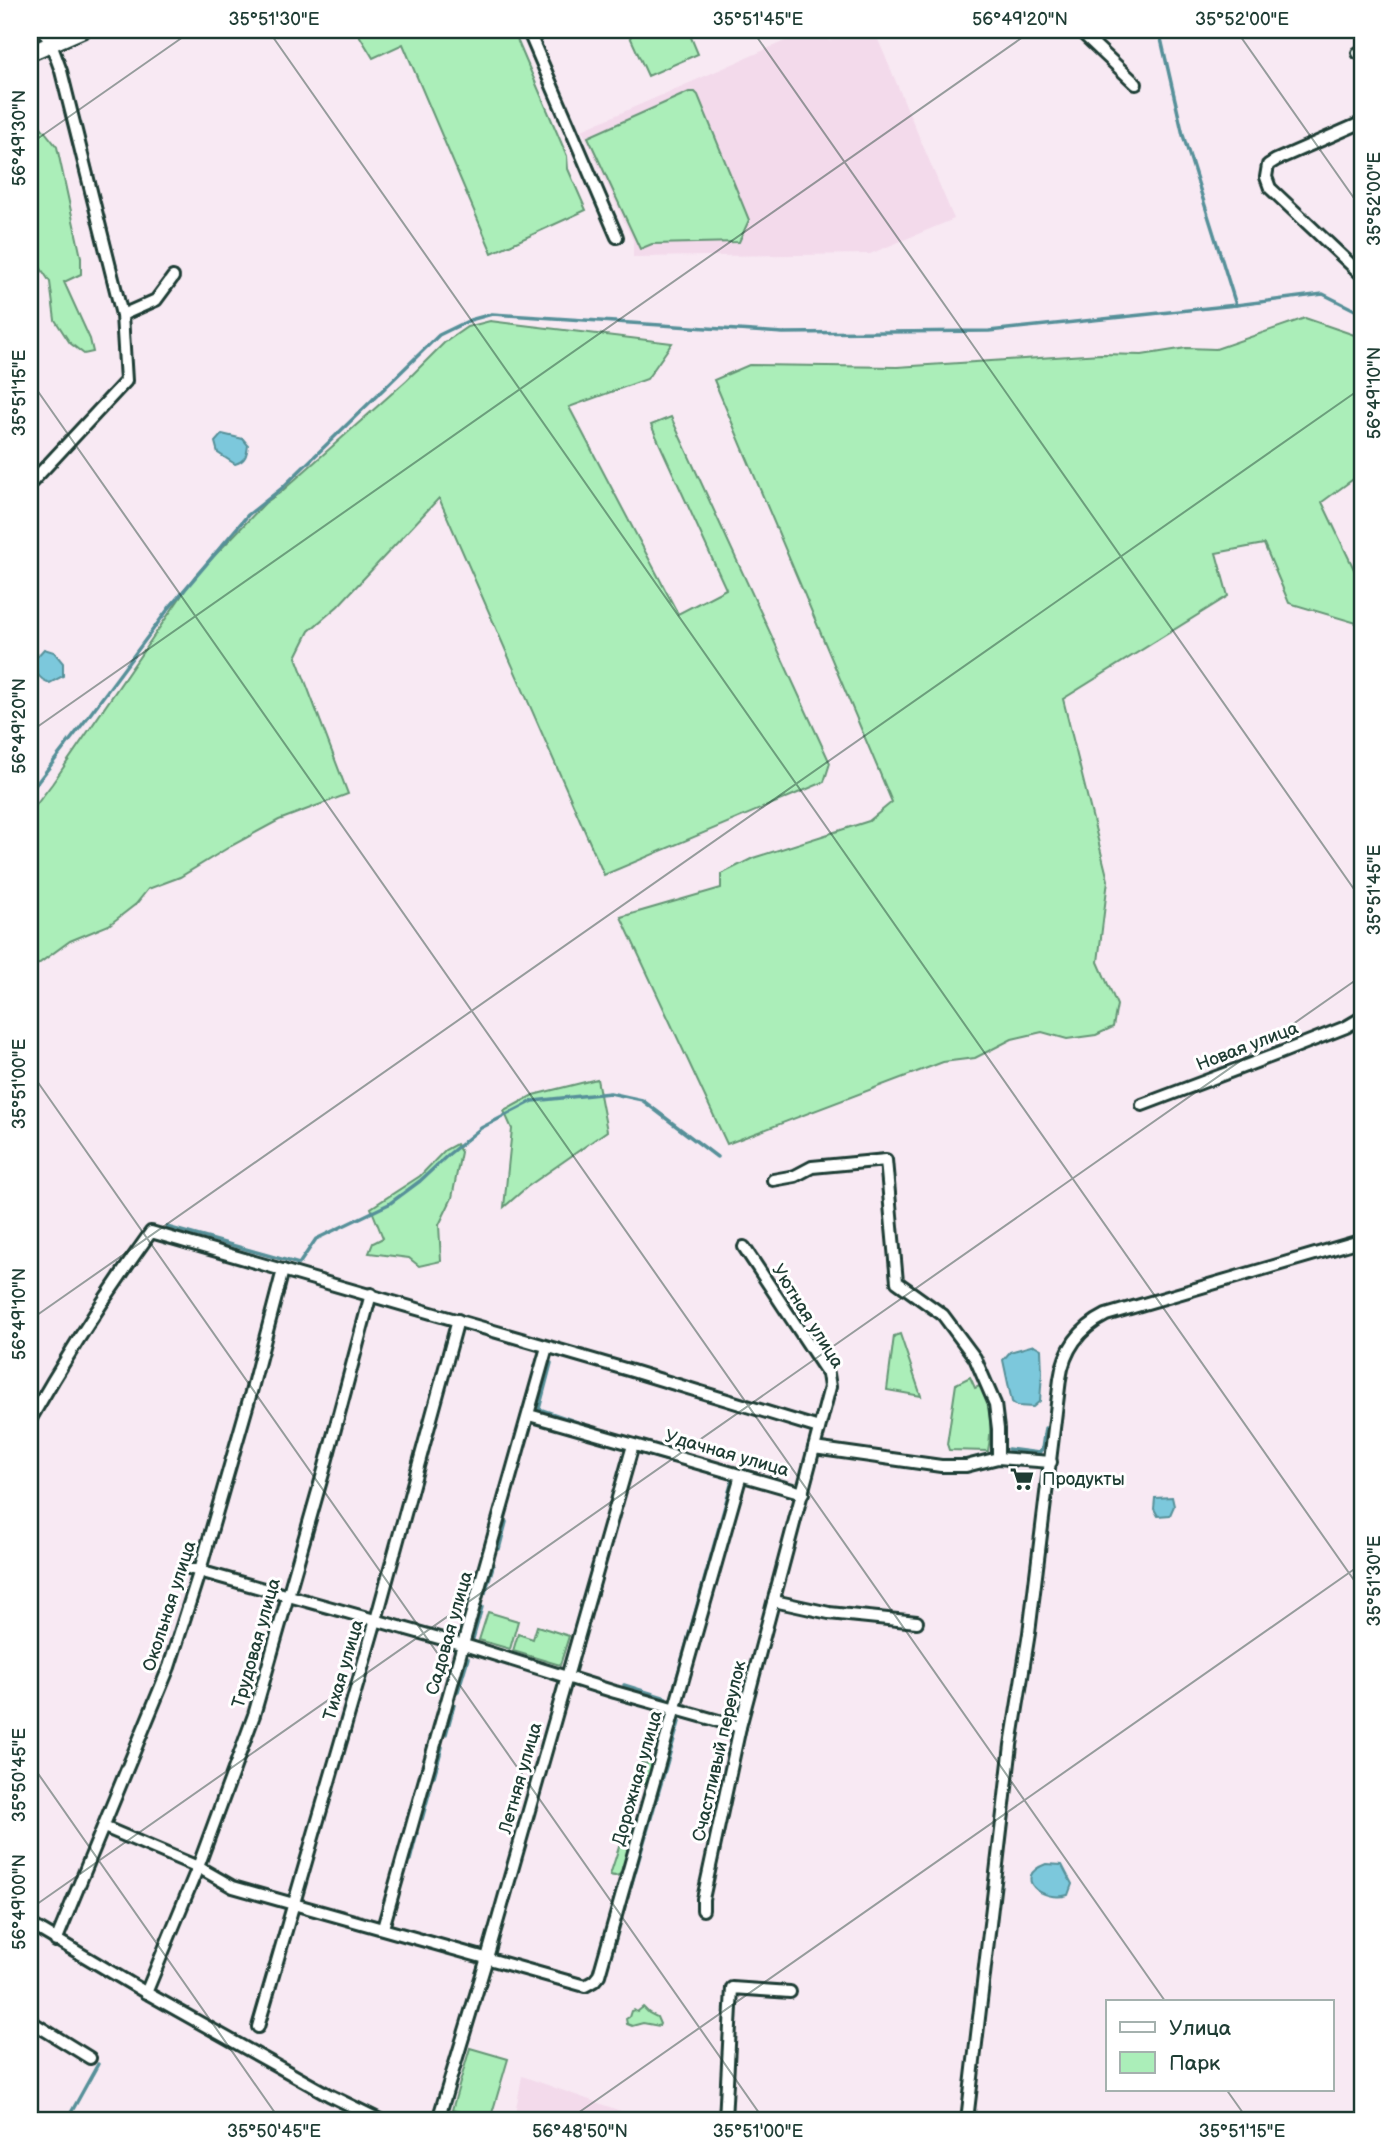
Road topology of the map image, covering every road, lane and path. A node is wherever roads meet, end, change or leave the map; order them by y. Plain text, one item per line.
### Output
1 (43, 30) edge
2 (83, 30) edge
3 (528, 30) edge
4 (1079, 30) edge
5 (51, 44) junction
6 (30, 53) edge
7 (1136, 84) dead end
8 (1363, 122) edge
9 (617, 237) dead end
10 (1363, 276) edge
11 (173, 277) dead end
12 (121, 314) junction
13 (30, 484) edge
14 (1363, 1017) edge
15 (1142, 1105) dead end
16 (773, 1180) dead end
17 (1363, 1240) edge
18 (744, 1247) dead end
19 (283, 1270) junction
20 (371, 1294) junction
21 (458, 1321) junction
22 (547, 1347) junction
23 (529, 1415) junction
24 (30, 1420) edge
25 (820, 1428) junction
26 (633, 1445) junction
27 (814, 1448) junction
28 (998, 1458) junction
29 (1051, 1462) junction
30 (741, 1475) junction
31 (803, 1493) junction
32 (185, 1567) dead end
33 (200, 1570) junction
34 (288, 1595) junction
35 (774, 1601) junction
36 (376, 1620) junction
37 (917, 1622) dead end
38 (464, 1644) junction
39 (567, 1678) junction
40 (674, 1710) junction
41 (740, 1727) junction
42 (104, 1827) junction
43 (198, 1867) junction
44 (294, 1903) junction
45 (703, 1910) dead end
46 (30, 1924) edge
47 (383, 1928) junction
48 (56, 1941) junction
49 (487, 1958) junction
50 (790, 1992) dead end
51 (146, 1993) junction
52 (30, 2021) edge
53 (258, 2027) dead end
54 (90, 2058) dead end
55 (380, 2120) edge
56 (438, 2120) edge
57 (724, 2120) edge
58 (967, 2120) edge

1 - 5 street
2 - 5 street
3 - 9 street
4 - 7 street
5 - 6 street
5 - 12 street
8 - 10 street
11 - 12 street
12 - 13 street
14 - 15 street, Новая улица
16 - 28 street
17 - 29 street
18 - 25 street, Уютная улица
19 - 20 street
19 - 24 street
19 - 33 street, Окольная улица
20 - 21 street
20 - 34 street, Трудовая улица
21 - 22 street
21 - 36 street, Тихая улица
22 - 23 street, Садовая улица
22 - 25 street
23 - 26 street, Удачная улица
23 - 38 street, Садовая улица
25 - 27 street, Уютная улица
26 - 30 street, Удачная улица
26 - 39 street, Летняя улица
27 - 28 street, Удачная улица
27 - 31 street, Удачная улица
28 - 29 street, Удачная улица
29 - 58 street
30 - 31 street, Удачная улица
30 - 40 street, Дорожная улица
31 - 35 street, Счастливый переулок
32 - 33 street
33 - 34 street
33 - 42 street, Окольная улица
34 - 36 street
34 - 43 street, Трудовая улица
35 - 37 street
35 - 41 street, Счастливый переулок
36 - 38 street
36 - 44 street, Тихая улица
38 - 39 street
38 - 47 street, Садовая улица
39 - 40 street
39 - 49 street, Летняя улица
40 - 41 street
40 - 49 street, Дорожная улица
41 - 45 street, Счастливый переулок
42 - 43 street
42 - 48 street, Окольная улица
43 - 44 street
43 - 51 street, Трудовая улица
44 - 47 street
44 - 53 street, Тихая улица
46 - 48 street
47 - 49 street
48 - 51 street
49 - 56 street, Летняя улица
50 - 57 street
51 - 55 street
52 - 54 street

